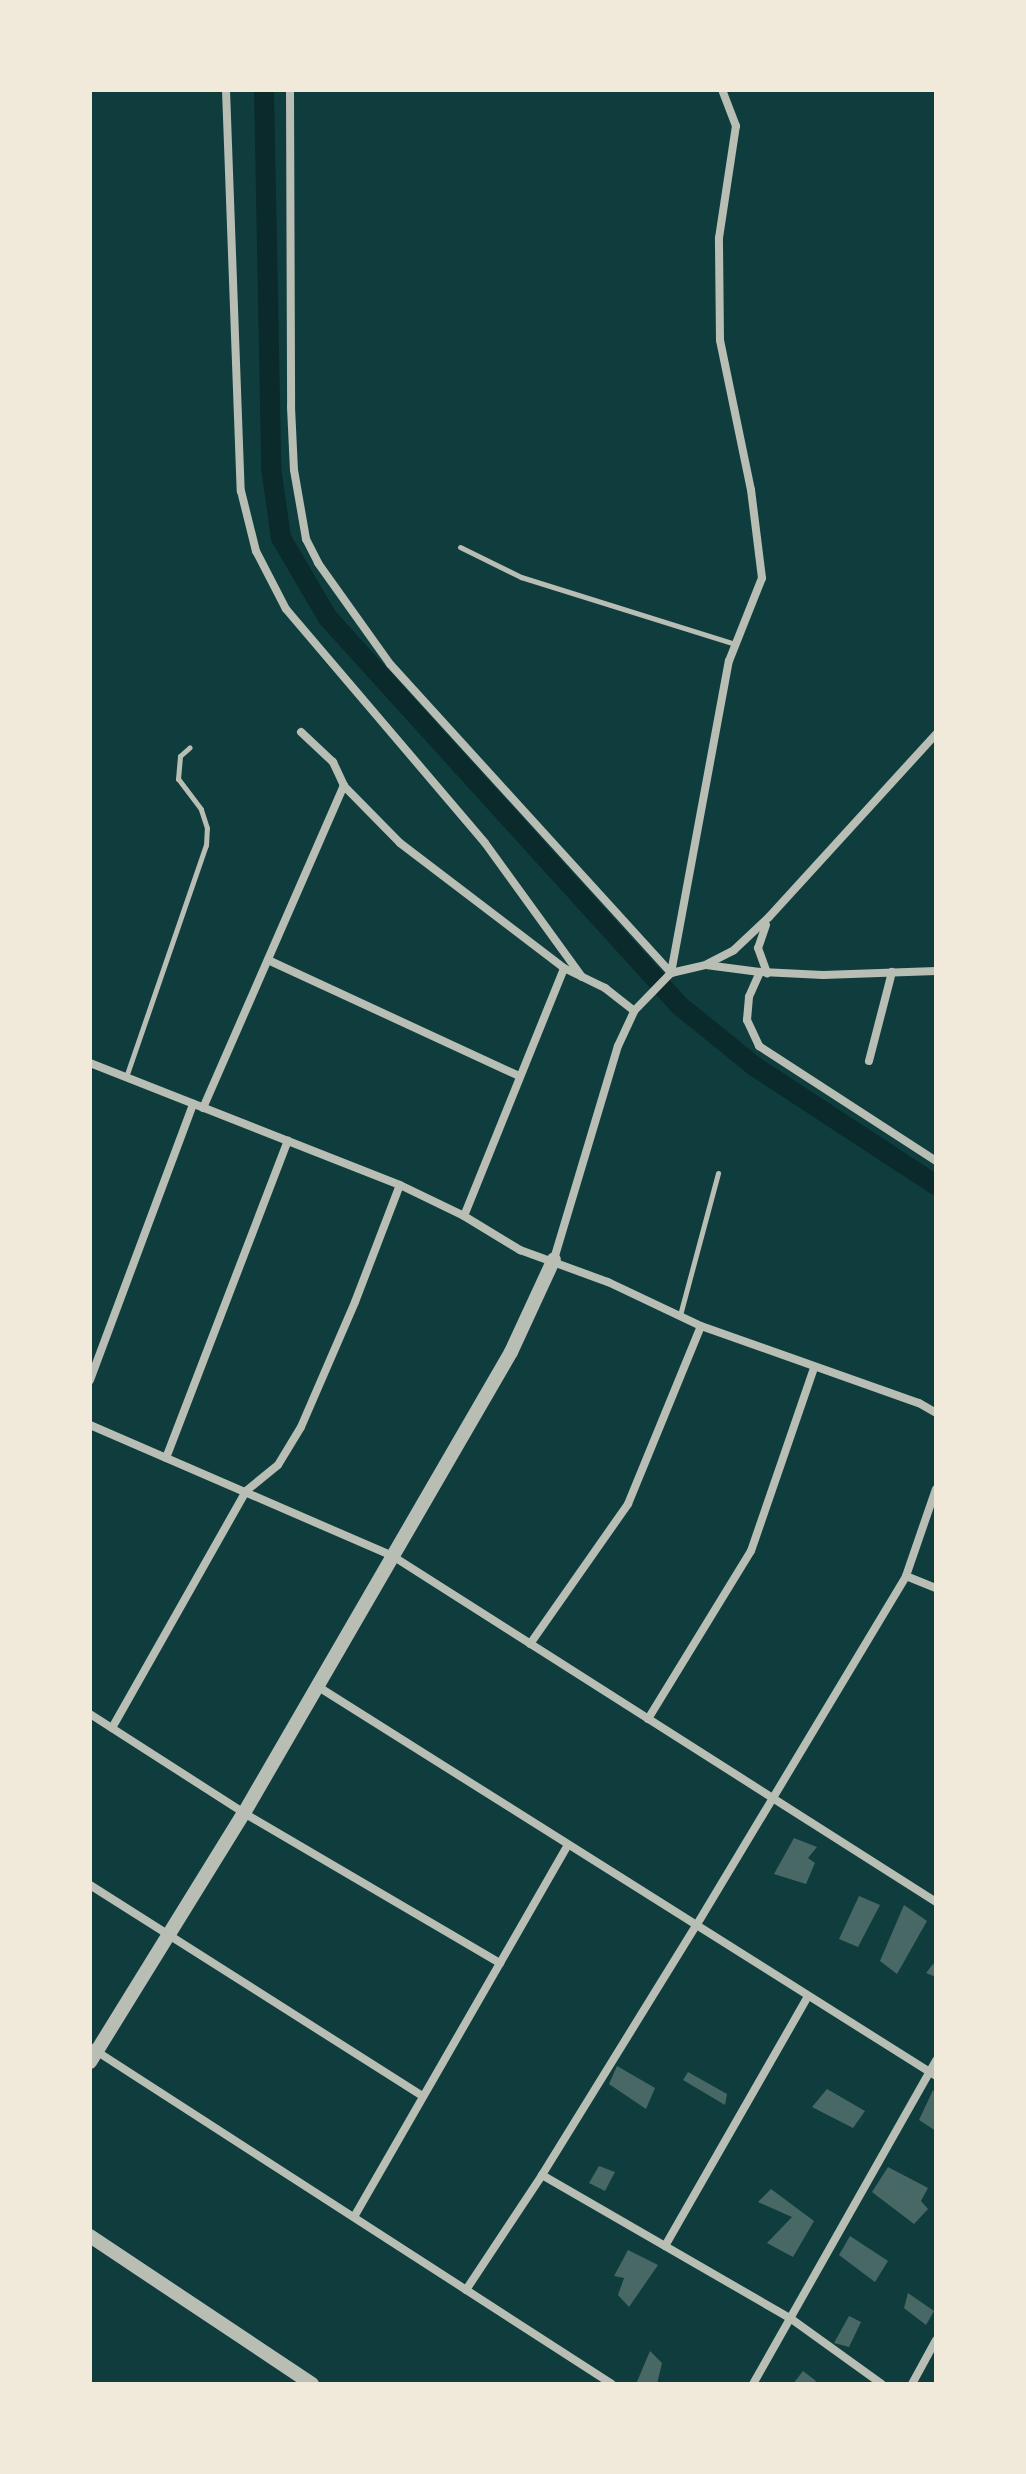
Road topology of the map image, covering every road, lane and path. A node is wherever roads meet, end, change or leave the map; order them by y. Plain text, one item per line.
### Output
1 (226, 90) edge
2 (290, 90) edge
3 (722, 90) edge
4 (460, 547) dead end
5 (735, 644) junction
6 (301, 732) dead end
7 (936, 734) edge
8 (190, 747) dead end
9 (344, 786) junction
10 (769, 917) junction
11 (268, 960) junction
12 (706, 965) junction
13 (564, 968) junction
14 (936, 971) edge
15 (764, 972) junction
16 (892, 972) junction
17 (671, 973) junction
18 (582, 977) junction
19 (634, 1011) junction
20 (869, 1061) dead end
21 (90, 1063) edge
22 (519, 1076) junction
23 (126, 1077) junction
24 (193, 1104) junction
25 (203, 1108) junction
26 (288, 1141) junction
27 (936, 1161) edge
28 (718, 1173) dead end
29 (400, 1185) junction
30 (464, 1216) junction
31 (554, 1259) junction
32 (680, 1315) junction
33 (701, 1326) junction
34 (814, 1368) junction
35 (90, 1380) edge
36 (936, 1413) edge
37 (90, 1425) edge
38 (166, 1458) junction
39 (936, 1489) edge
40 (246, 1491) junction
41 (391, 1555) junction
42 (906, 1576) junction
43 (936, 1588) edge
44 (530, 1644) junction
45 (316, 1686) junction
46 (90, 1714) edge
47 (648, 1719) junction
48 (112, 1728) junction
49 (774, 1799) junction
50 (244, 1813) junction
51 (568, 1845) junction
52 (90, 1885) edge
53 (936, 1902) edge
54 (696, 1926) junction
55 (168, 1936) junction
56 (500, 1963) junction
57 (808, 1996) junction
58 (92, 2053) edge
59 (936, 2060) edge
60 (933, 2074) edge
61 (423, 2096) junction
62 (542, 2175) junction
63 (354, 2217) junction
64 (90, 2236) edge
65 (665, 2246) junction
66 (466, 2290) junction
67 (790, 2318) junction
68 (936, 2340) edge
69 (312, 2384) edge
70 (612, 2384) edge
71 (753, 2384) edge
72 (882, 2384) edge
73 (912, 2384) edge

1 - 18 street
2 - 17 street
3 - 5 street
4 - 5 lane
5 - 17 street
6 - 9 street
7 - 10 street
8 - 23 lane
9 - 11 street
9 - 13 street
10 - 12 street
10 - 15 street
11 - 22 street
11 - 25 street
12 - 15 street
12 - 17 street
13 - 18 street
13 - 22 street
14 - 16 street
15 - 16 street
15 - 27 street
16 - 20 street
17 - 19 street
18 - 19 street
19 - 31 street
21 - 23 street
22 - 30 street
23 - 24 street
24 - 25 street
24 - 35 street
25 - 26 street
26 - 29 street
26 - 38 street
28 - 32 lane
29 - 30 street
29 - 40 street
30 - 31 street
31 - 32 street
31 - 41 street
32 - 33 street
33 - 34 street
33 - 44 street
34 - 36 street
34 - 47 street
37 - 38 street
38 - 40 street
39 - 42 street
40 - 41 street
40 - 48 street
41 - 44 street
41 - 45 street
42 - 43 street
42 - 49 street
44 - 47 street
45 - 50 street
45 - 51 street
46 - 48 street
47 - 49 street
48 - 50 street
49 - 53 street
49 - 54 street
50 - 55 street
50 - 56 street
51 - 54 street
51 - 56 street
52 - 55 street
54 - 57 street
54 - 62 street
55 - 58 street
55 - 61 street
56 - 61 street
57 - 60 street
57 - 65 street
58 - 63 street
59 - 60 street
60 - 67 street
61 - 63 street
62 - 65 street
62 - 66 street
63 - 66 street
64 - 69 street
65 - 67 street
66 - 70 street
67 - 71 street
67 - 72 street
68 - 73 street

